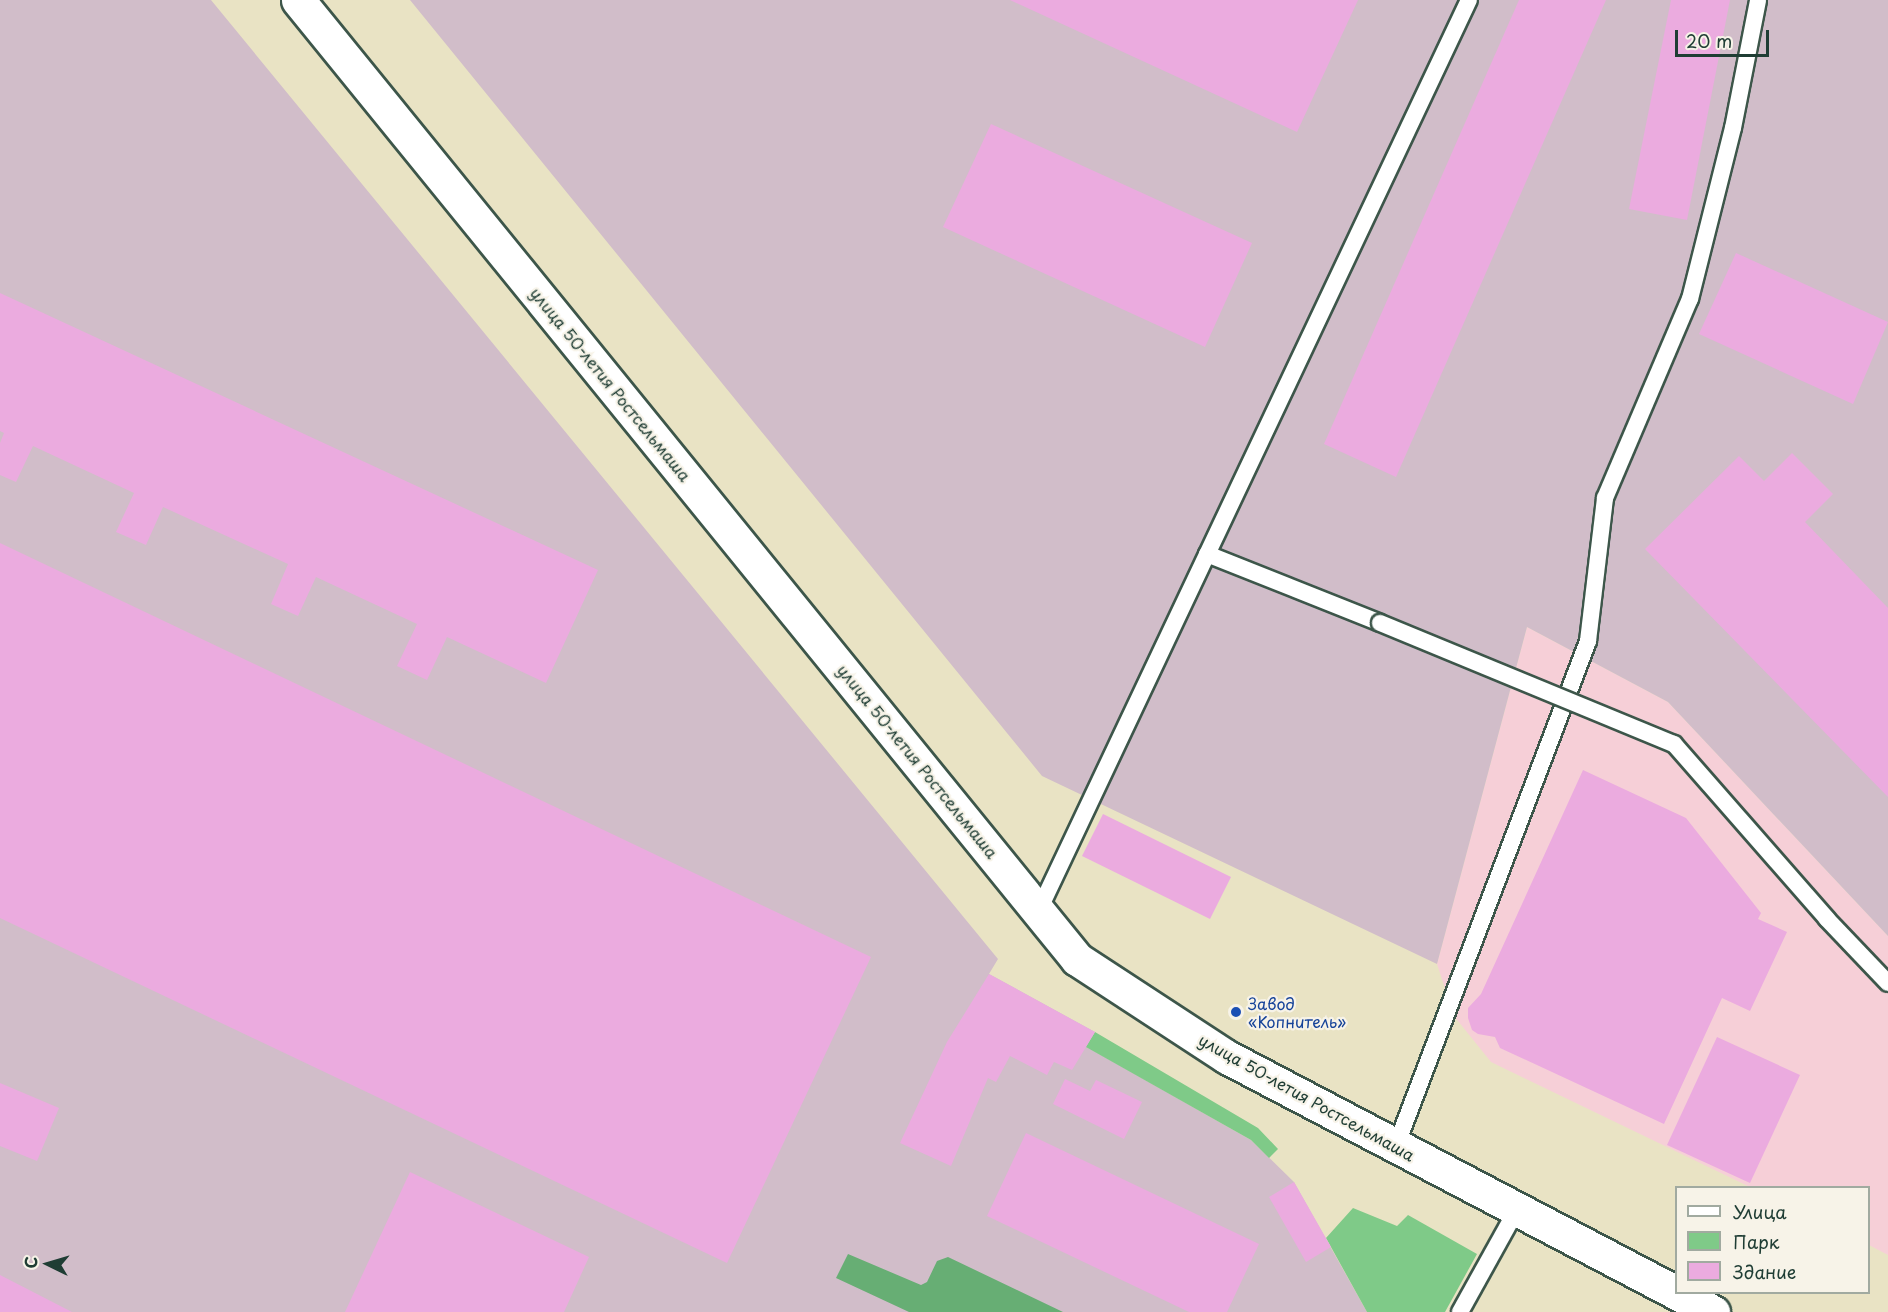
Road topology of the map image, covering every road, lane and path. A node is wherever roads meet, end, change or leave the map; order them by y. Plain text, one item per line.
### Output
1 (298, 0) edge
2 (1469, 0) edge
3 (1758, 0) edge
4 (1206, 554) junction
5 (1039, 910) junction
6 (1888, 983) edge
7 (1396, 1146) junction
8 (1517, 1209) junction
9 (1675, 1292) edge
10 (1679, 1294) edge
11 (1460, 1312) edge
12 (1713, 1312) edge

1 - 5 main road, улица 50-летия Ростсельмаша
2 - 4 lane
3 - 7 lane
4 - 5 lane
4 - 6 lane, bridge
5 - 7 main road, улица 50-летия Ростсельмаша
7 - 8 main road, улица 50-летия Ростсельмаша
8 - 9 main road, улица 50-летия Ростсельмаша
8 - 11 lane
10 - 12 main road, улица 50-летия Ростсельмаша

